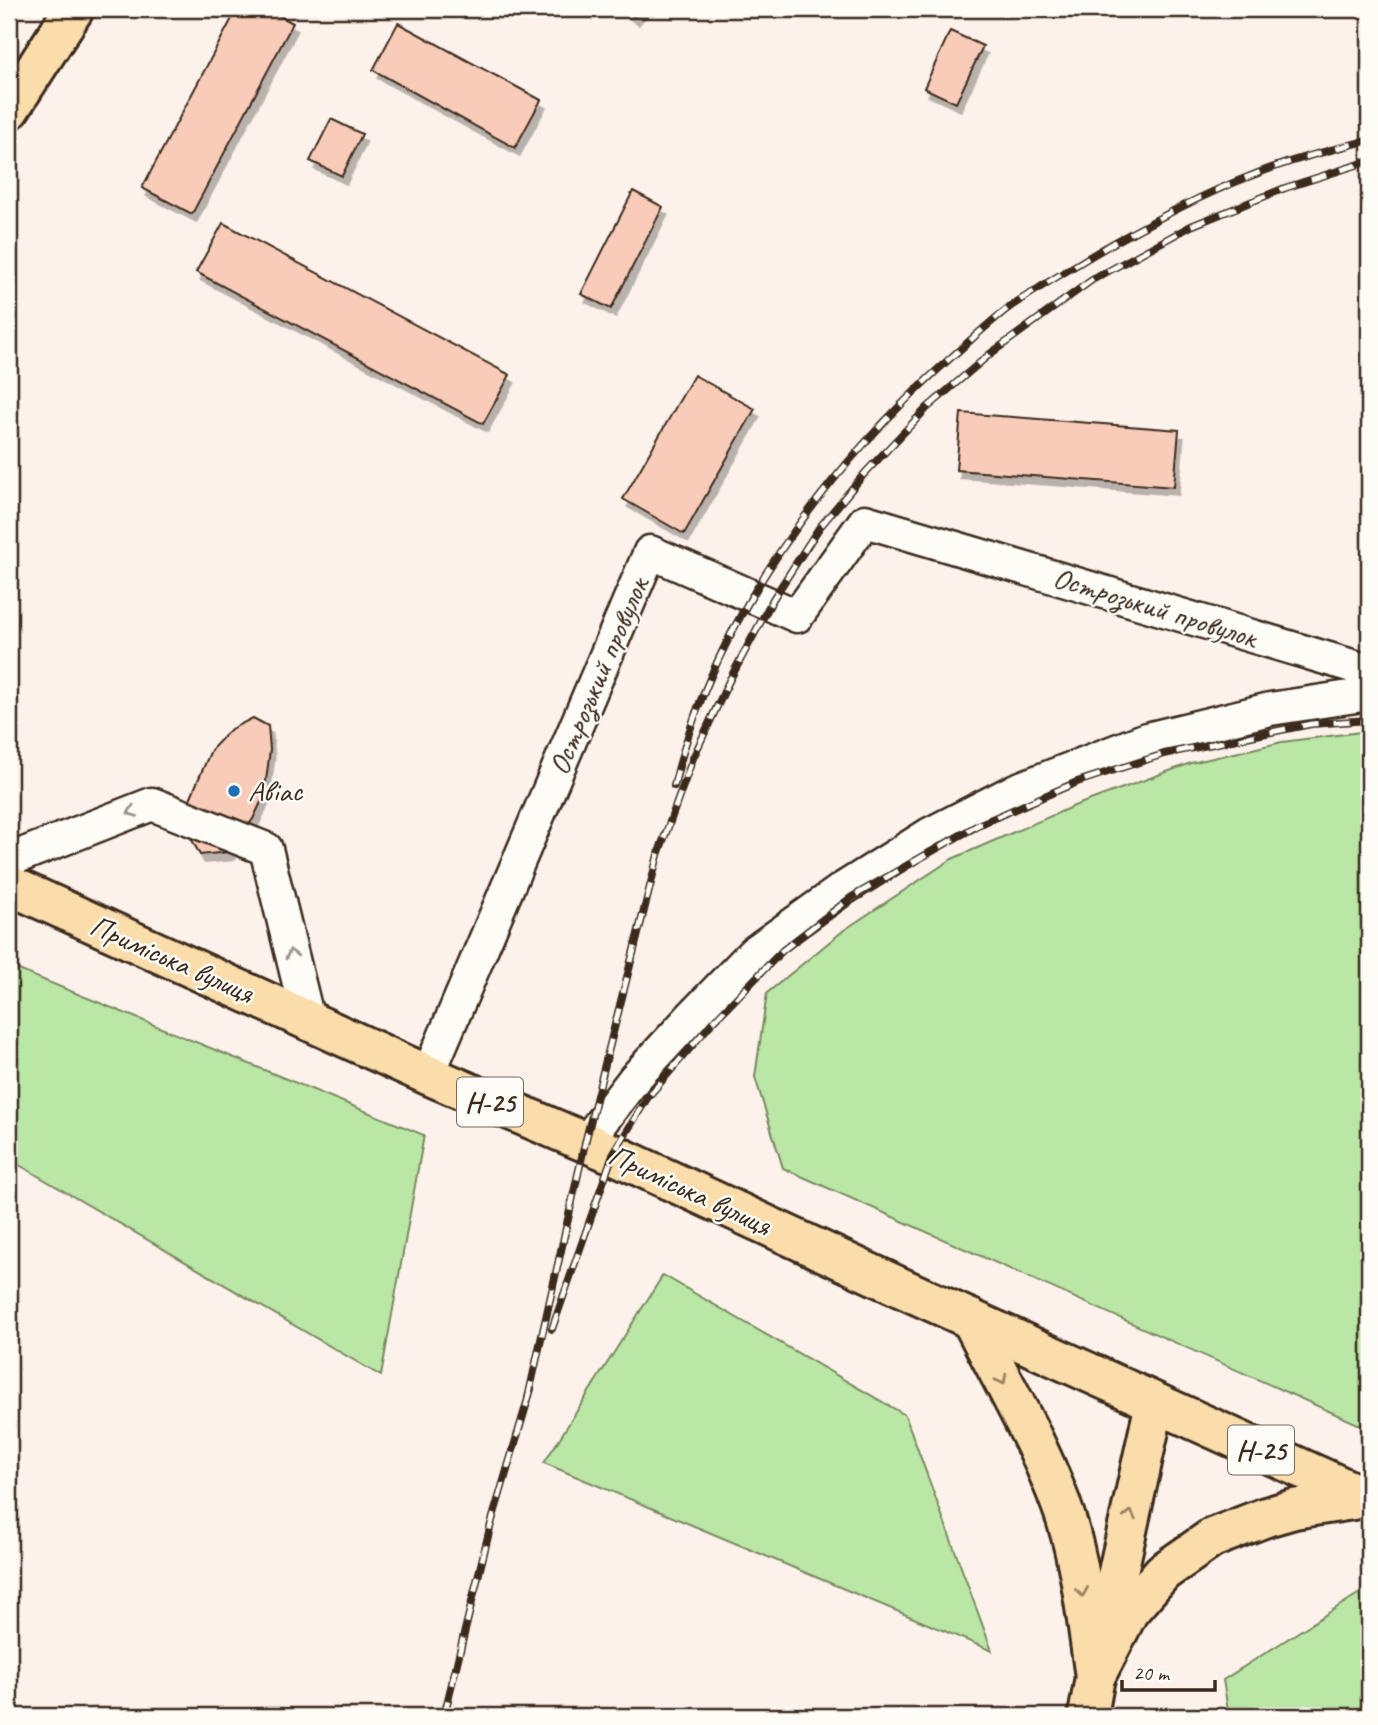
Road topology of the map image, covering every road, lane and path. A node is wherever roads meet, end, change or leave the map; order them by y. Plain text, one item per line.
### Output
1 (74, 9) edge
2 (9, 110) edge
3 (1369, 671) edge
4 (1369, 694) edge
5 (9, 860) edge
6 (9, 885) edge
7 (308, 1020) junction
8 (428, 1075) junction
9 (585, 1143) junction
10 (971, 1319) junction
11 (1155, 1403) junction
12 (1368, 1499) edge
13 (1095, 1677) junction
14 (1088, 1716) edge

1 - 2 main road
3 - 8 street, Острозький провулок
4 - 9 street
7 -> 5 street
6 - 7 main road, Приміська вулиця / Н-25
7 - 8 main road, Приміська вулиця / Н-25
8 - 9 main road, Приміська вулиця / Н-25
9 - 10 main road, Приміська вулиця / Н-25
10 - 11 main road, Приміська вулиця / Н-25
10 -> 13 main road
11 - 12 main road, Приміська вулиця / Н-25
13 -> 11 main road
12 - 13 main road
13 - 14 main road

